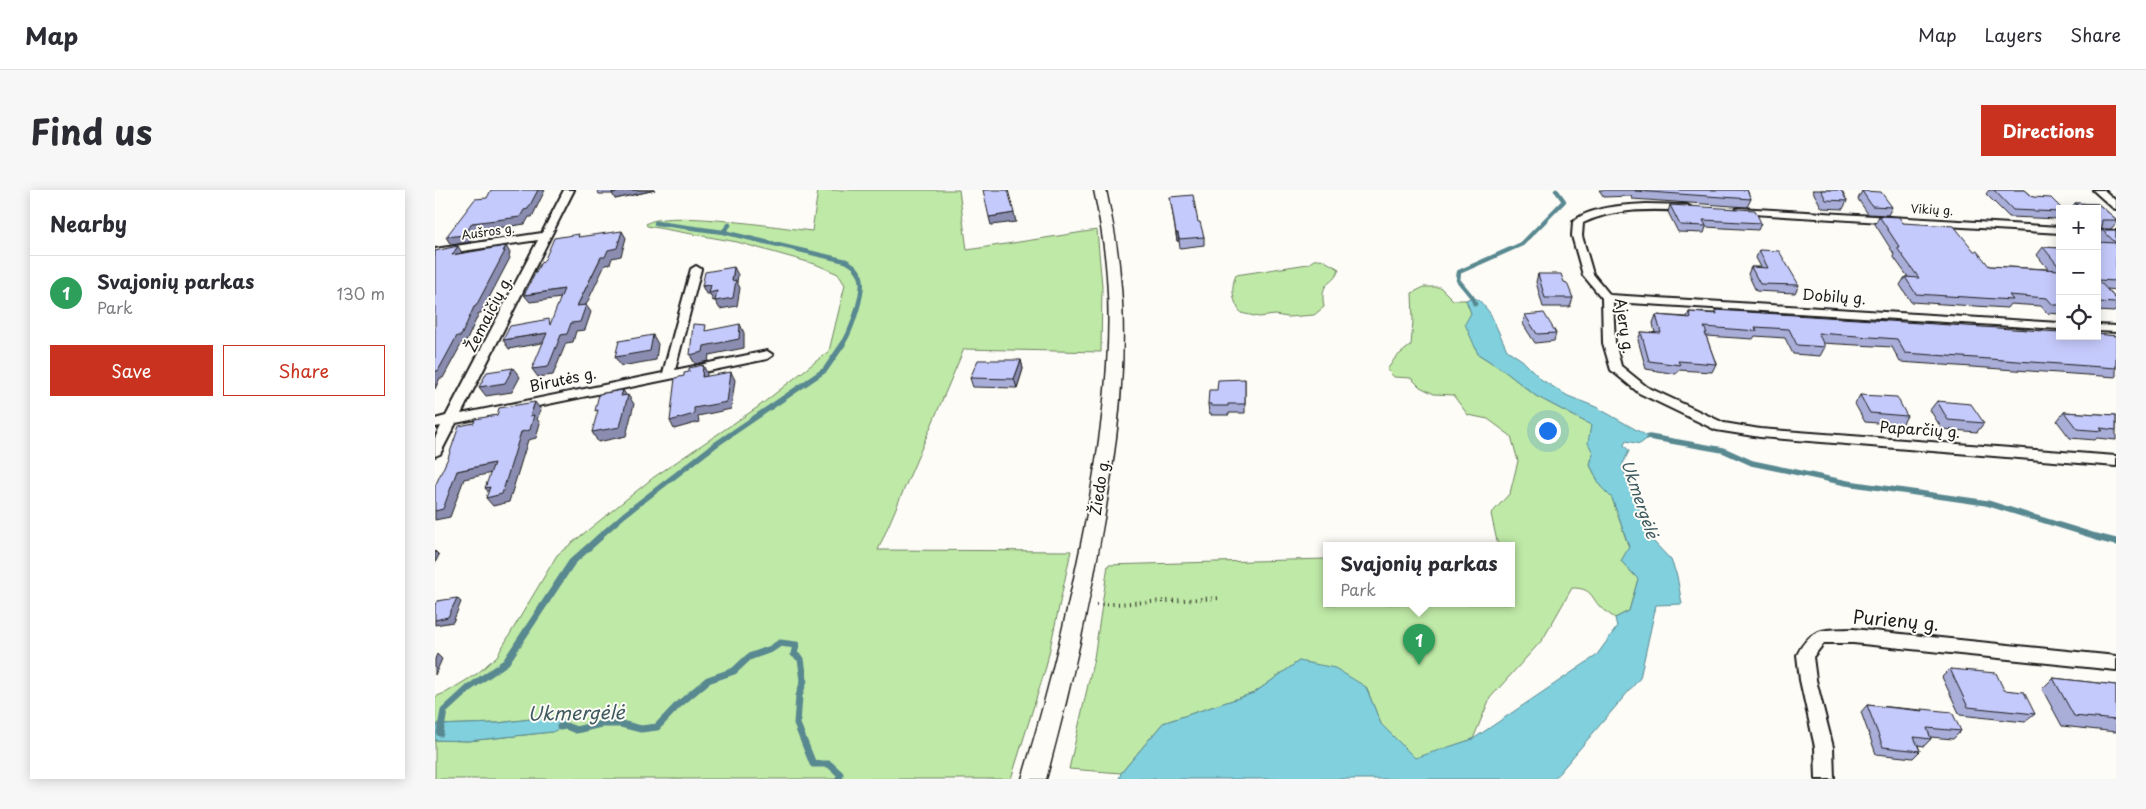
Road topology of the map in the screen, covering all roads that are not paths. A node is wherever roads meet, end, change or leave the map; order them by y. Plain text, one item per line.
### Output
1 (569, 190) edge
2 (1100, 190) edge
3 (2098, 190) edge
4 (2116, 206) edge
5 (1688, 208) edge
6 (1733, 211) edge
7 (2056, 230) edge
8 (2101, 233) edge
9 (2116, 234) edge
10 (545, 236) junction
11 (435, 252) edge
12 (696, 269) dead end
13 (1607, 298) junction
14 (2056, 326) edge
15 (2101, 328) edge
16 (2116, 329) edge
17 (767, 354) dead end
18 (668, 375) junction
19 (451, 420) junction
20 (435, 423) edge
21 (1721, 427) joint
22 (435, 451) edge
23 (2116, 462) edge
24 (2116, 663) edge
25 (1034, 779) edge
26 (1825, 779) edge

1 - 10 street, Žemaičių g.
2 - 25 street, Žiedo g.
3 - 4 street
5 - 13 street, Ajerų g.
6 - 7 street, Vikių g.
8 - 9 street
10 - 11 street, Aušros g.
10 - 19 street, Žemaičių g.
12 - 18 street
13 - 14 street, Dobilų g.
13 - 21 street, Ajerų g.
15 - 16 street
17 - 18 street, Birutės g.
18 - 19 street, Birutės g.
19 - 20 street, Birutės g.
19 - 22 street, Žemaičių g.
21 - 23 street, Paparčių g.
24 - 26 street, Purienų g.

